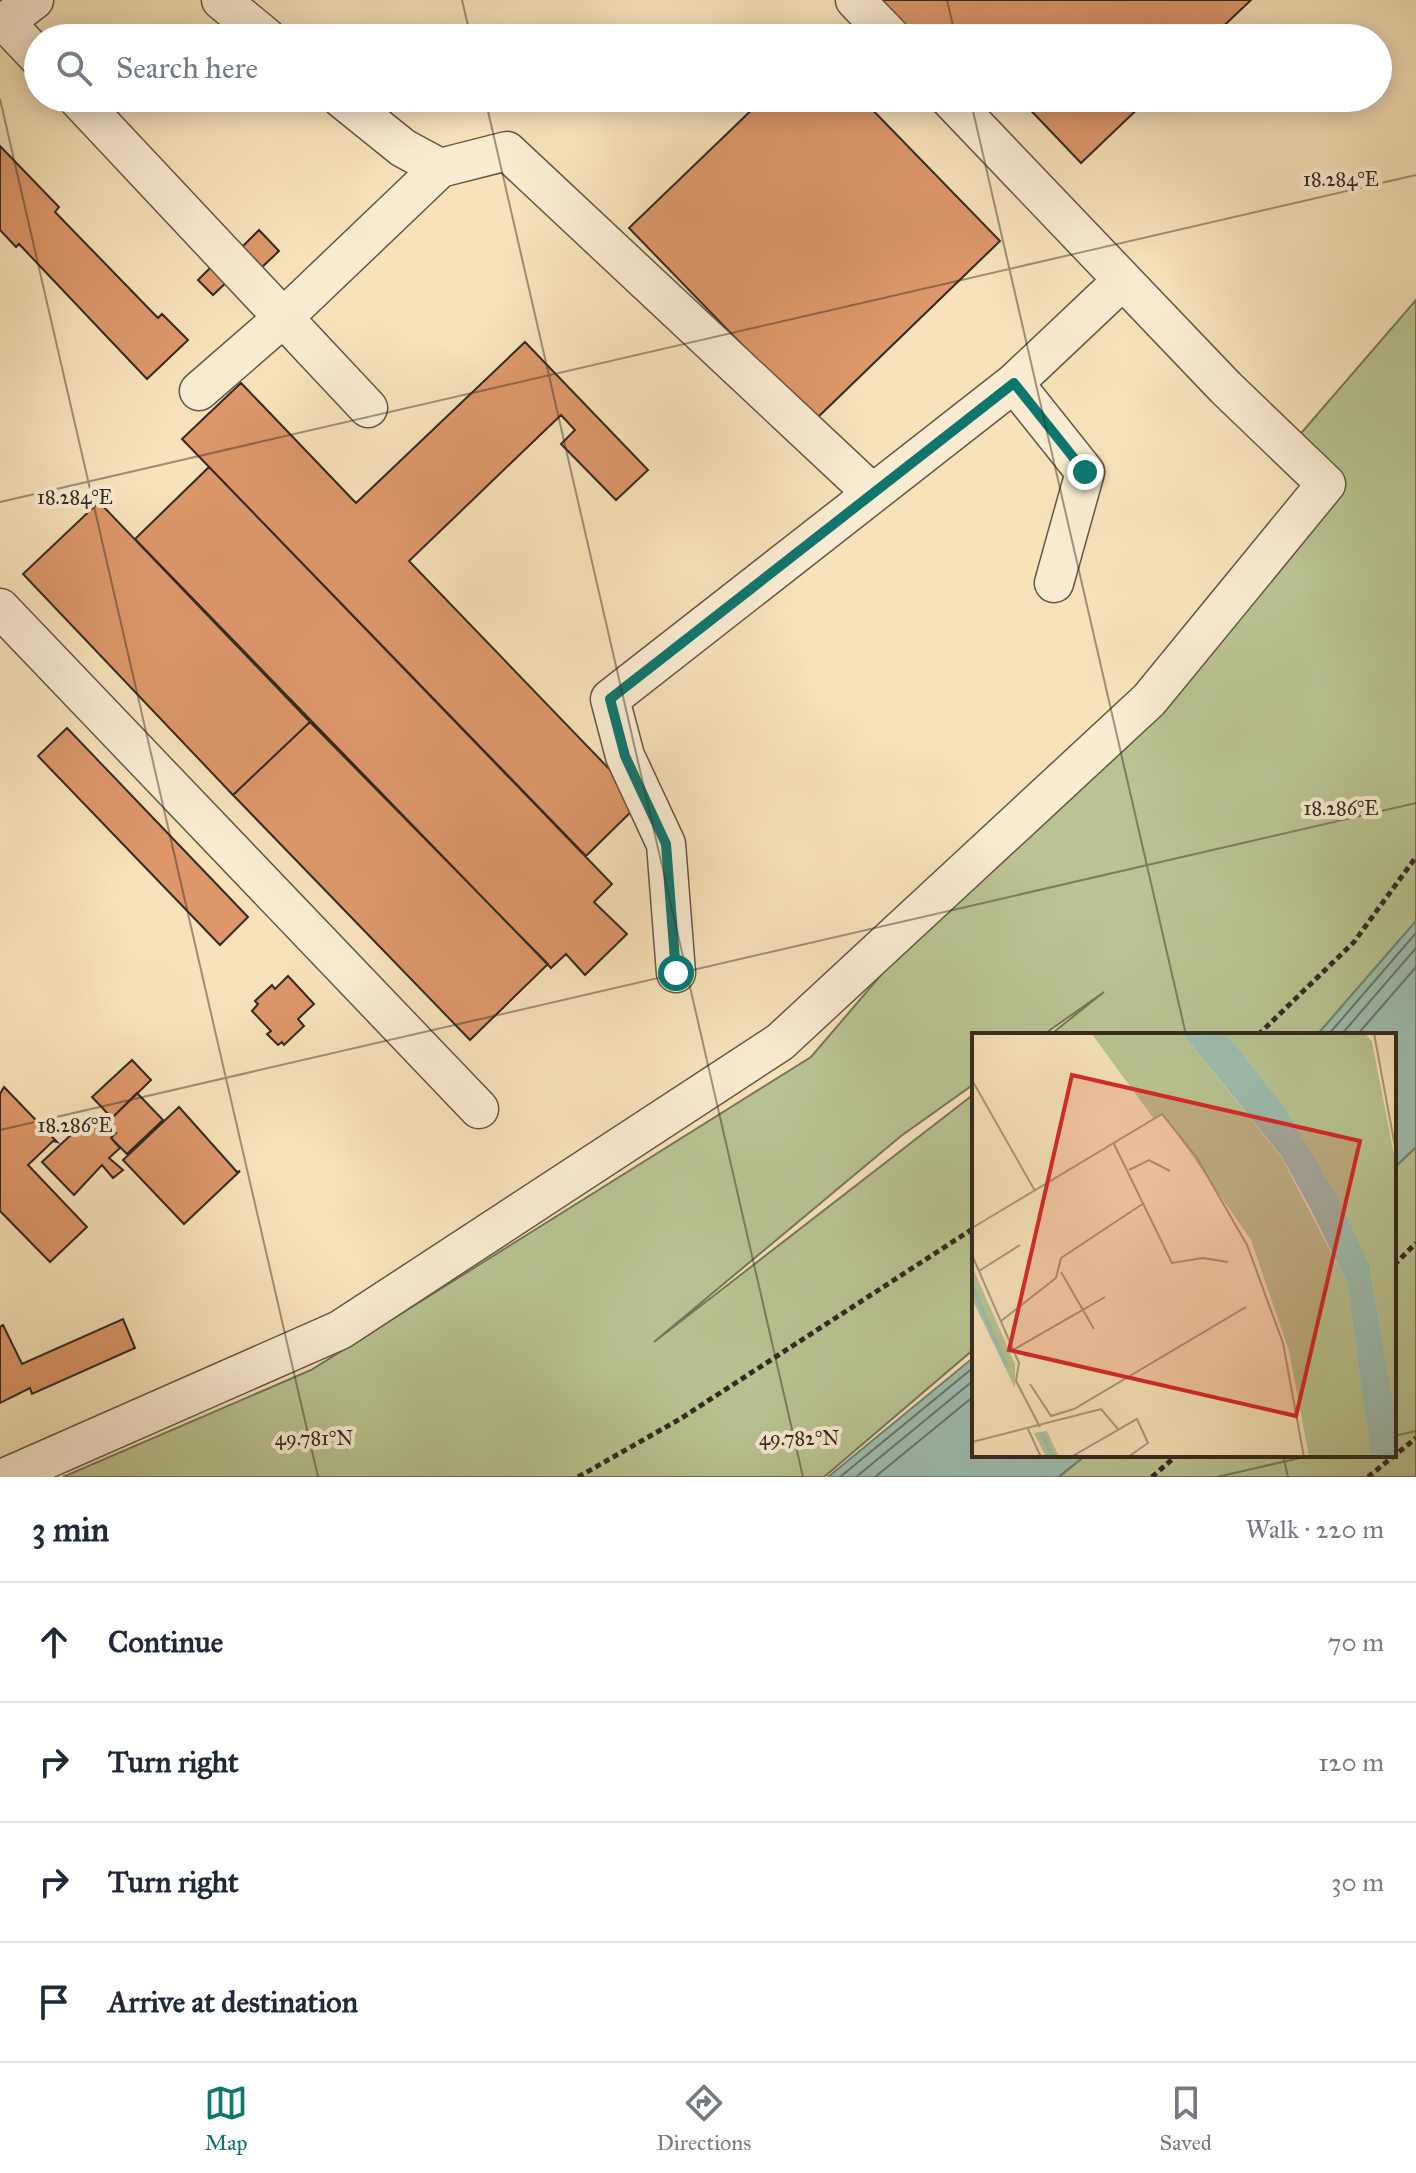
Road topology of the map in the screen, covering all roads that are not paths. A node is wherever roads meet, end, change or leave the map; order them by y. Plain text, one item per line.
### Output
1 (221, 0) edge
2 (855, 0) edge
3 (13, 16) edge
4 (250, 24) edge
5 (878, 24) edge
6 (24, 34) edge
7 (90, 112) edge
8 (358, 112) edge
9 (962, 112) edge
10 (440, 168) junction
11 (1123, 280) junction
12 (283, 318) junction
13 (1014, 383) junction
14 (199, 391) dead end
15 (368, 408) dead end
16 (871, 492) junction
17 (1054, 583) dead end
18 (0, 608) edge
19 (676, 973) dead end
20 (479, 1109) dead end
21 (6, 1477) edge

1 - 4 street
2 - 5 street
3 - 6 street
7 - 12 street
8 - 10 street
9 - 11 street
10 - 12 street
10 - 16 street
11 - 13 street
11 - 21 street
12 - 14 street
12 - 15 street
13 - 16 street
13 - 17 street
16 - 19 street
18 - 20 street

